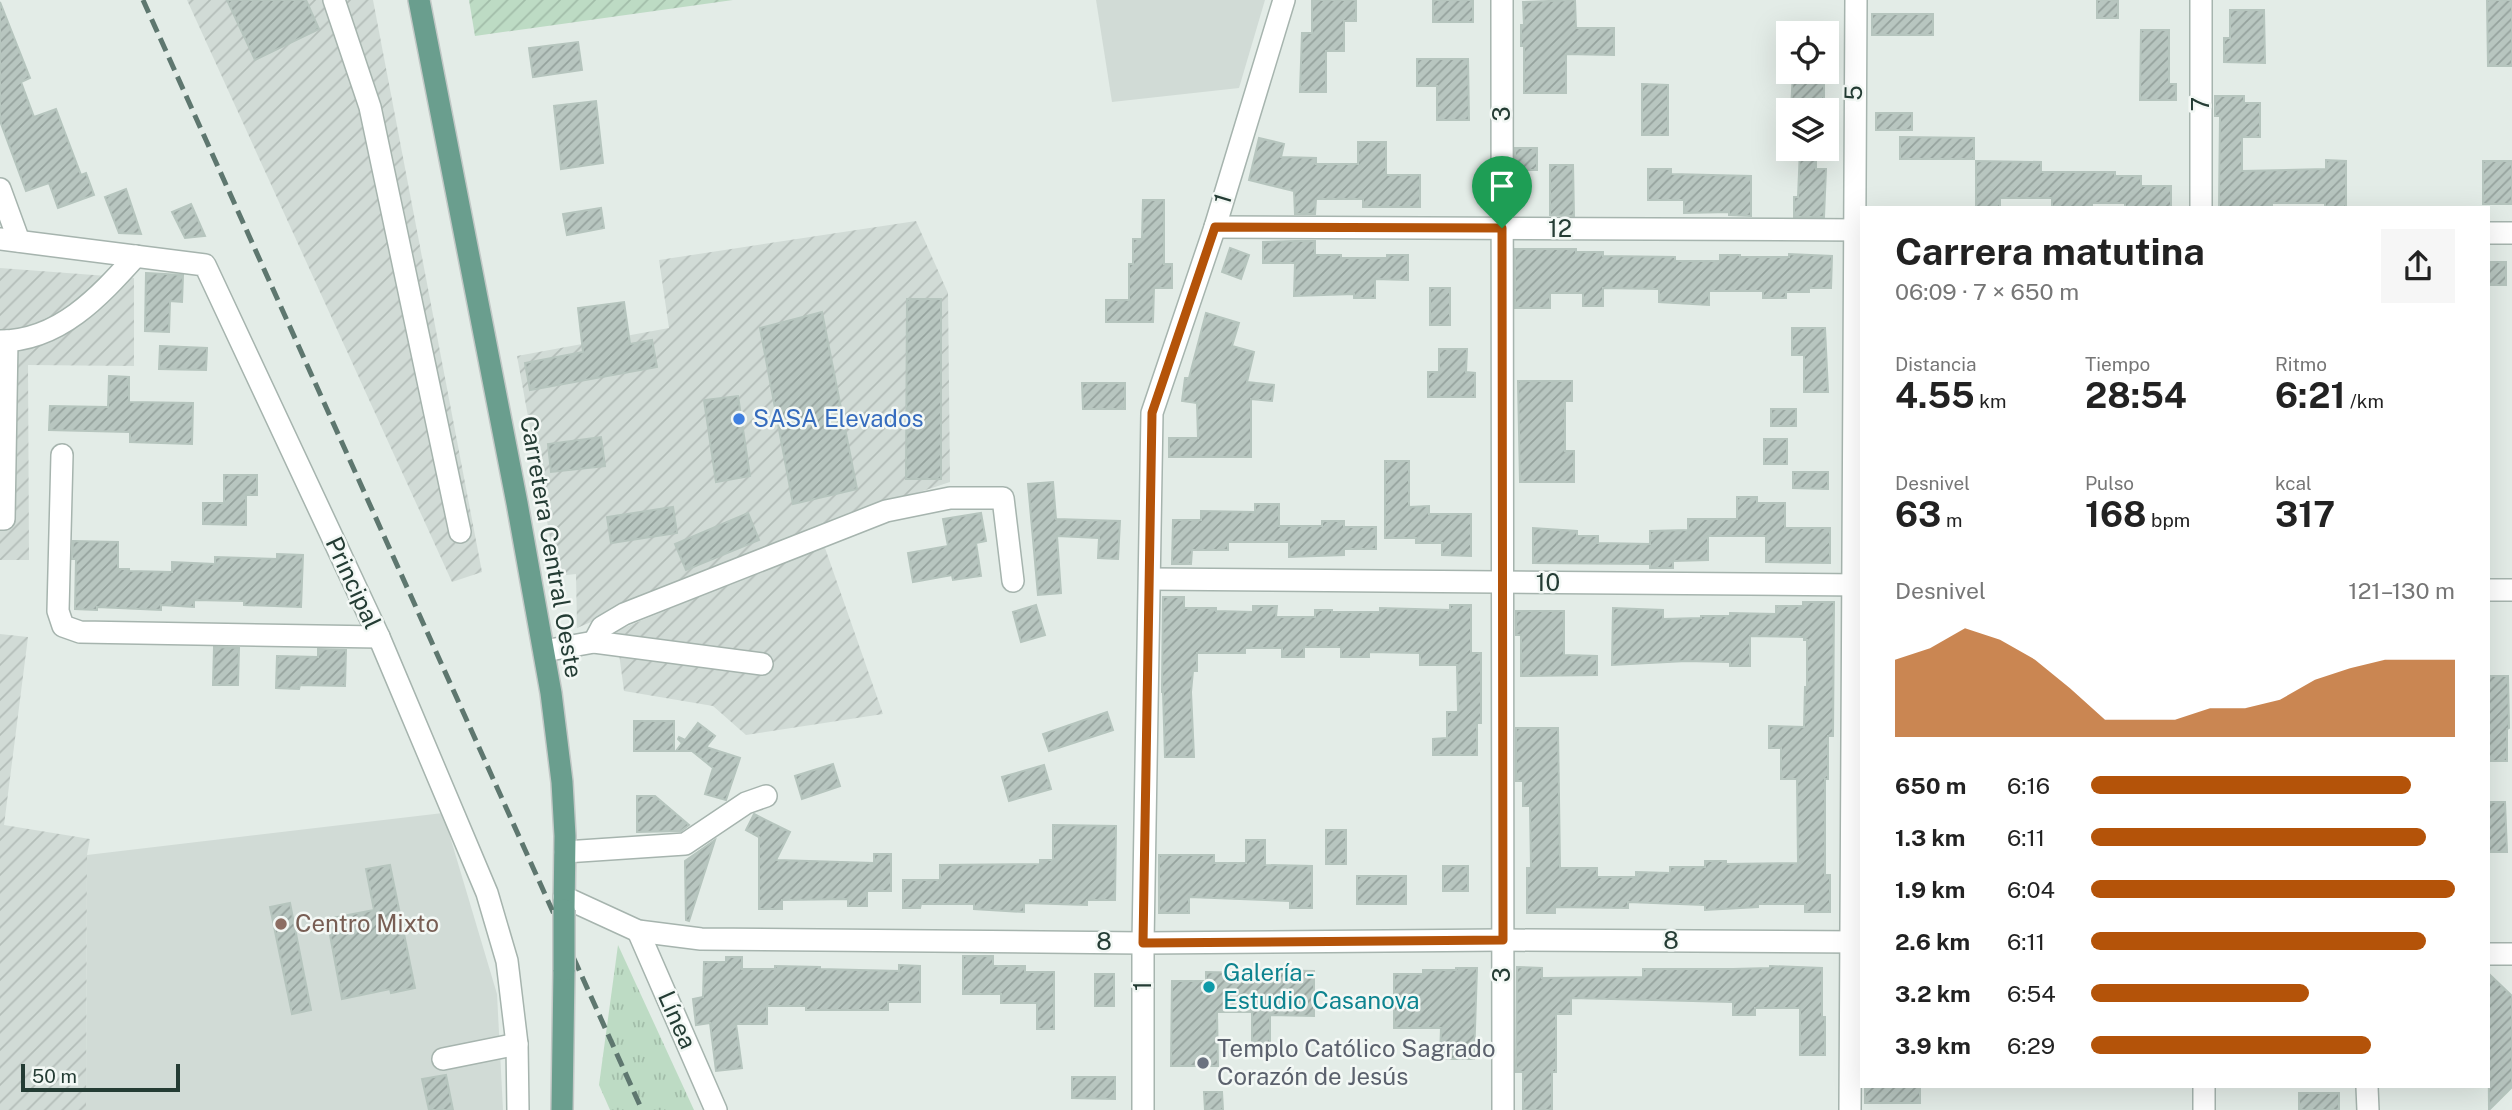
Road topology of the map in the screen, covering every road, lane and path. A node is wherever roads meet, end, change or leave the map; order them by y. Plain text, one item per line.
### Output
1 (334, 0) edge
2 (419, 0) edge
3 (1284, 0) edge
4 (1502, 0) edge
5 (1856, 0) edge
6 (2201, 0) edge
7 (0, 189) edge
8 (2201, 206) edge
9 (1215, 227) junction
10 (1502, 228) junction
11 (1857, 230) edge
12 (2490, 233) edge
13 (2512, 233) edge
14 (9, 240) edge
15 (136, 256) junction
16 (3, 341) edge
17 (62, 455) dead end
18 (0, 519) edge
19 (460, 532) dead end
20 (1150, 579) junction
21 (1013, 581) dead end
22 (1502, 583) junction
23 (1856, 585) edge
24 (2490, 590) edge
25 (2512, 590) edge
26 (379, 637) junction
27 (594, 642) junction
28 (544, 651) junction
29 (762, 664) dead end
30 (766, 796) dead end
31 (565, 852) junction
32 (564, 903) junction
33 (638, 930) junction
34 (1503, 940) junction
35 (1857, 942) edge
36 (1143, 943) junction
37 (2490, 954) edge
38 (2512, 954) edge
39 (517, 1044) junction
40 (443, 1059) dead end
41 (2204, 1088) edge
42 (2367, 1088) edge
43 (518, 1110) edge
44 (562, 1110) edge
45 (716, 1110) edge
46 (1143, 1110) edge
47 (1503, 1110) edge
48 (1850, 1110) edge
49 (2204, 1110) edge
50 (2368, 1110) edge

1 - 19 street
2 - 28 main road, Carretera Central Oeste
3 - 9 street, 1
4 - 10 street, 3
5 - 11 street, 5
6 - 8 street, 7
7 - 14 street
9 - 10 street, 12
9 - 20 street, 1
10 - 11 street, 12
10 - 22 street, 3
11 - 23 street, 5
12 - 13 street
14 - 15 street, Principal
15 - 16 street
15 - 26 street, Principal
16 - 18 street
17 - 26 street
20 - 22 street, 10
20 - 36 street, 1
21 - 27 street
22 - 23 street, 10
22 - 34 street, 3
23 - 35 street, 5
24 - 25 street
26 - 39 street, Principal
27 - 28 street
27 - 29 street
28 - 31 main road, Carretera Central Oeste
30 - 31 street
31 - 32 main road, Carretera Central Oeste
32 - 33 street, 8
32 - 44 main road, Carretera Central Oeste, bridge
33 - 36 street, 8
33 - 45 street, Línea
34 - 35 street, 8
34 - 36 street, 8
34 - 47 street, 3
35 - 48 street, 5
36 - 46 street, 1
37 - 38 street
39 - 40 street
39 - 43 street, Principal
41 - 49 street
42 - 50 street

